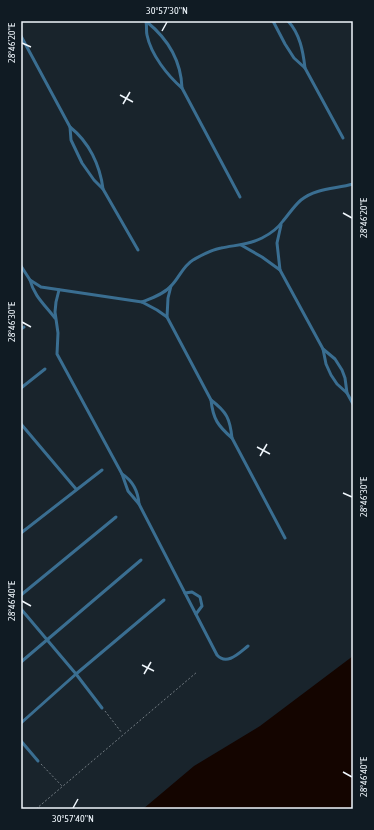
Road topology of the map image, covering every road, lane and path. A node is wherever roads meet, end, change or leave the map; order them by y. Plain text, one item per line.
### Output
1 (273, 21) edge
2 (288, 21) edge
3 (146, 22) edge
4 (21, 36) edge
5 (305, 68) junction
6 (182, 88) junction
7 (70, 127) junction
8 (343, 138) dead end
9 (353, 184) edge
10 (348, 186) junction
11 (104, 188) junction
12 (353, 188) edge
13 (240, 197) dead end
14 (282, 222) junction
15 (241, 245) junction
16 (138, 250) dead end
17 (21, 266) edge
18 (280, 270) junction
19 (30, 280) junction
20 (171, 286) junction
21 (59, 290) junction
22 (142, 302) junction
23 (166, 317) junction
24 (55, 318) junction
25 (323, 349) junction
26 (45, 369) dead end
27 (21, 388) edge
28 (347, 393) junction
29 (211, 400) junction
30 (353, 404) edge
31 (21, 424) edge
32 (232, 438) junction
33 (102, 470) dead end
34 (122, 474) junction
35 (76, 489) junction
36 (139, 504) junction
37 (116, 517) dead end
38 (21, 533) edge
39 (285, 538) dead end
40 (141, 560) dead end
41 (185, 593) junction
42 (21, 595) edge
43 (164, 600) dead end
44 (21, 609) edge
45 (196, 614) junction
46 (47, 640) junction
47 (248, 646) dead end
48 (21, 662) edge
49 (197, 672) dead end
50 (76, 674) junction
51 (102, 708) joint
52 (21, 723) edge
53 (123, 734) junction
54 (21, 741) edge
55 (38, 761) joint
56 (62, 786) junction
57 (36, 809) edge

1 - 5 lane
2 - 5 lane
3 - 6 lane
3 - 6 lane
4 - 7 lane
5 - 8 lane
6 - 13 lane
7 - 11 lane
7 - 11 lane
9 - 10 lane
10 - 12 lane
10 - 14 lane
11 - 16 lane
14 - 15 lane
14 - 18 lane
15 - 18 lane
15 - 20 lane
17 - 19 lane
18 - 25 lane
19 - 21 lane
19 - 24 lane
20 - 22 lane
20 - 23 lane
21 - 22 lane
21 - 24 lane
22 - 23 lane
23 - 29 lane
24 - 34 lane
25 - 28 lane
25 - 28 lane
26 - 27 lane
28 - 30 lane
29 - 32 lane
29 - 32 lane
31 - 35 lane
32 - 39 lane
33 - 35 lane
34 - 36 lane
34 - 36 lane
35 - 38 lane
36 - 41 lane
37 - 42 lane
40 - 46 lane
41 - 45 lane
41 - 45 lane
43 - 50 lane
44 - 46 lane
45 - 47 lane
46 - 48 lane
46 - 50 lane
49 - 53 path
50 - 51 lane
50 - 52 lane
51 - 53 path
53 - 56 path
54 - 55 lane
55 - 56 path
56 - 57 path

